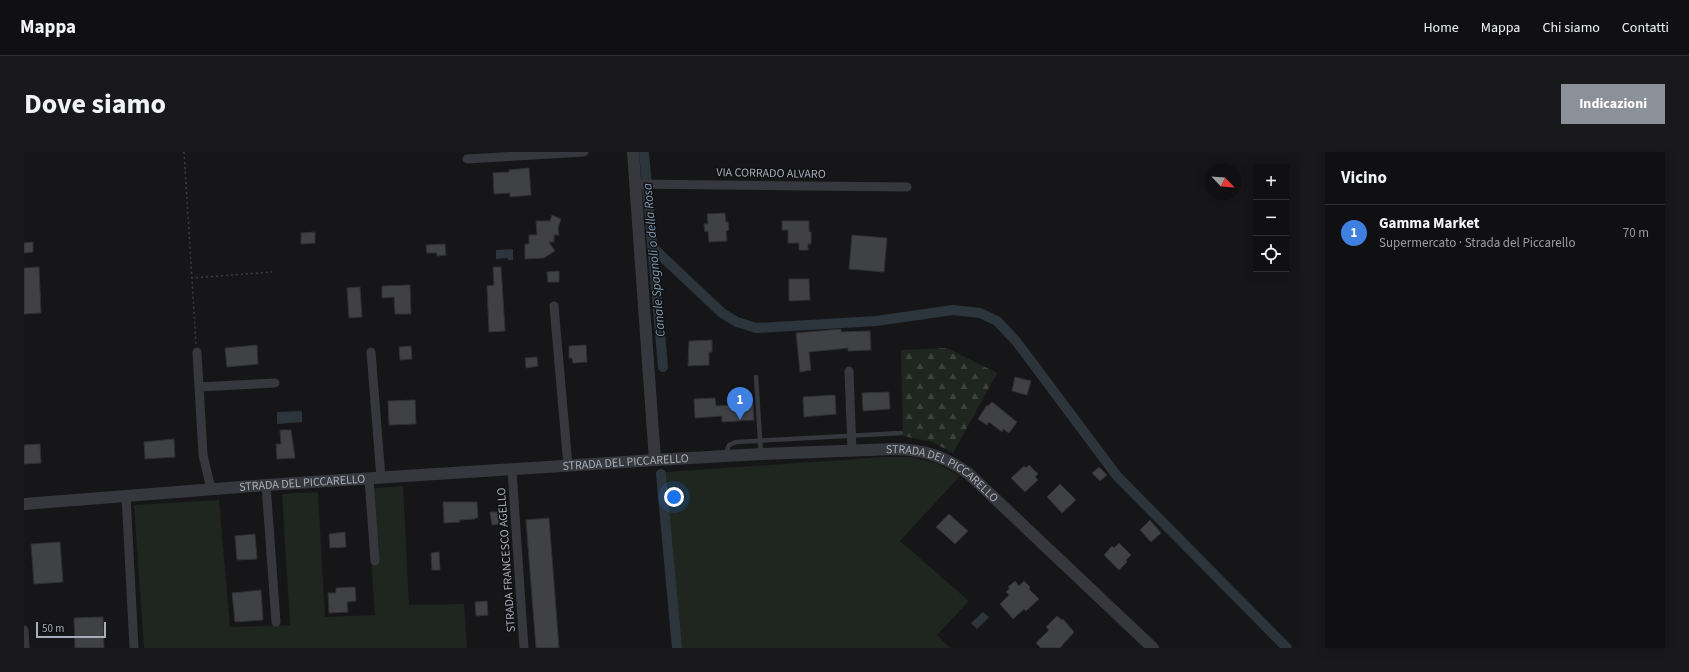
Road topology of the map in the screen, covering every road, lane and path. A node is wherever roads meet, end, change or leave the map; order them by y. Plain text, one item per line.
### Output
1 (184, 152) edge
2 (584, 152) edge
3 (633, 152) edge
4 (467, 159) dead end
5 (635, 184) junction
6 (907, 187) dead end
7 (272, 272) dead end
8 (191, 278) junction
9 (554, 306) dead end
10 (197, 352) joint
11 (371, 352) dead end
12 (849, 371) dead end
13 (756, 377) dead end
14 (275, 383) dead end
15 (199, 387) junction
16 (901, 433) dead end
17 (852, 436) junction
18 (760, 441) junction
19 (852, 452) junction
20 (761, 454) junction
21 (725, 456) junction
22 (655, 460) junction
23 (568, 466) junction
24 (512, 470) junction
25 (375, 478) junction
26 (266, 486) junction
27 (211, 489) junction
28 (126, 495) junction
29 (24, 504) edge
30 (374, 561) dead end
31 (276, 622) dead end
32 (24, 630) edge
33 (25, 648) edge
34 (134, 648) edge
35 (524, 648) edge
36 (1153, 648) edge

1 - 8 path
2 - 4 street
3 - 5 street
5 - 6 street, VIA CORRADO ALVARO
5 - 22 street
7 - 8 path
8 - 10 path
9 - 23 street
10 - 15 street
11 - 25 street
12 - 17 street
13 - 18 lane
14 - 15 street
15 - 27 street
16 - 17 lane
17 - 18 lane
17 - 19 street
18 - 20 lane
18 - 21 lane
19 - 20 street, STRADA DEL PICCARELLO
19 - 36 street, STRADA DEL PICCARELLO
20 - 21 street, STRADA DEL PICCARELLO
21 - 22 street, STRADA DEL PICCARELLO
22 - 23 street, STRADA DEL PICCARELLO
23 - 24 street, STRADA DEL PICCARELLO
24 - 25 street, STRADA DEL PICCARELLO
24 - 35 street, STRADA FRANCESCO AGELLO
25 - 26 street, STRADA DEL PICCARELLO
25 - 30 street
26 - 27 street, STRADA DEL PICCARELLO
26 - 31 street
27 - 28 street, STRADA DEL PICCARELLO
28 - 29 street, STRADA DEL PICCARELLO
28 - 34 street
32 - 33 street

